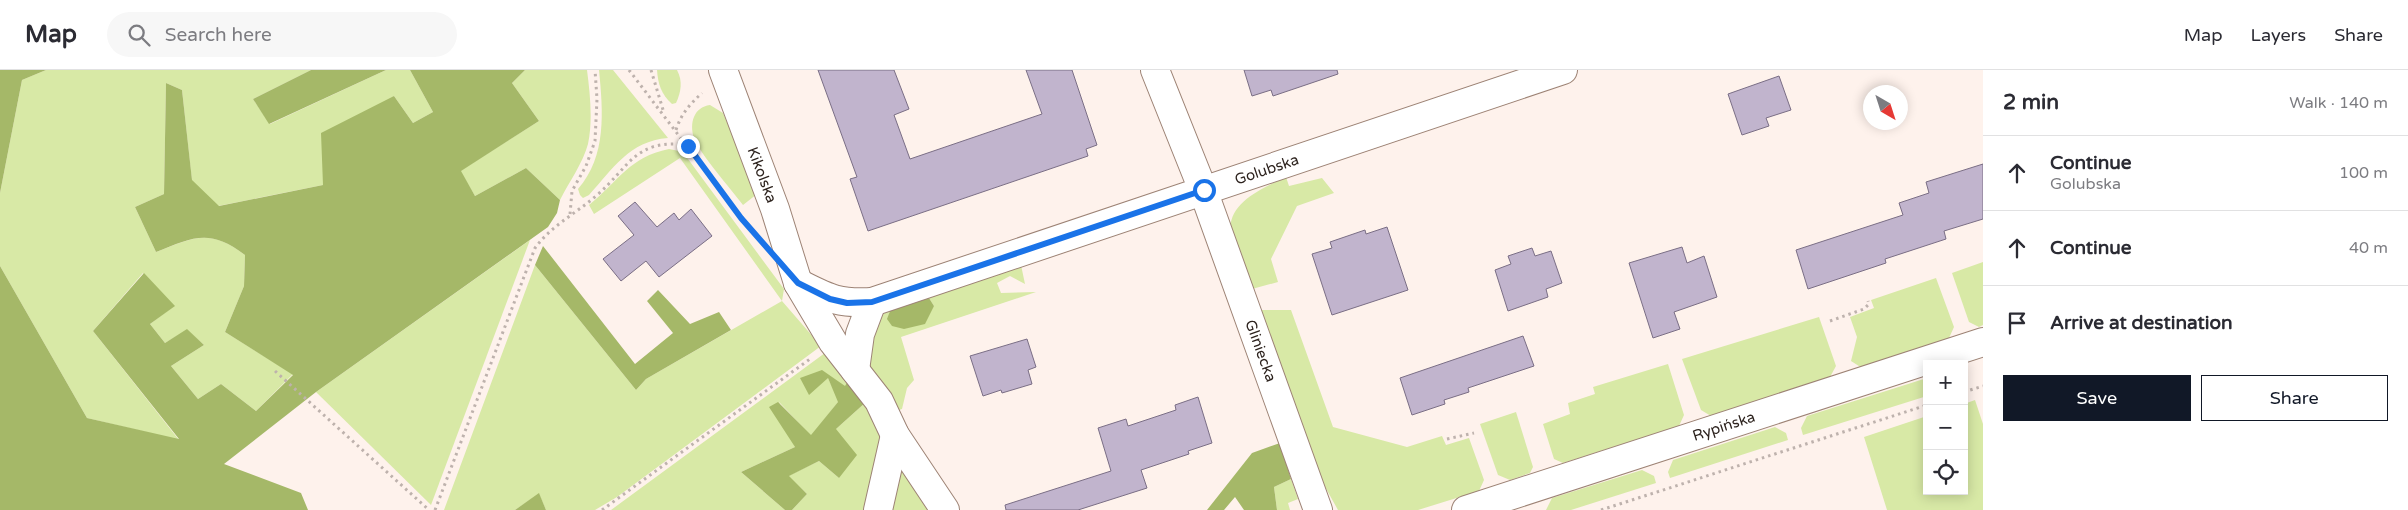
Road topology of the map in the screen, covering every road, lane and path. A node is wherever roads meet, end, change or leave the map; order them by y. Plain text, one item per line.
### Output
1 (595, 70) edge
2 (630, 70) edge
3 (651, 70) edge
4 (1156, 70) edge
5 (1564, 70) edge
6 (724, 74) edge
7 (664, 115) junction
8 (676, 130) junction
9 (688, 146) junction
10 (1204, 190) junction
11 (570, 214) junction
12 (754, 233) dead end
13 (798, 283) junction
14 (1868, 301) dead end
15 (872, 302) junction
16 (1830, 321) dead end
17 (833, 342) junction
18 (1983, 342) edge
19 (855, 370) junction
20 (275, 371) dead end
21 (1983, 386) edge
22 (1968, 391) edge
23 (1923, 406) edge
24 (1474, 433) dead end
25 (895, 435) junction
26 (1447, 440) dead end
27 (429, 510) edge
28 (435, 510) edge
29 (602, 510) edge
30 (878, 510) edge
31 (945, 510) edge
32 (1318, 510) edge
33 (1466, 510) edge
34 (1601, 510) edge

1 - 11 path
2 - 7 path
3 - 7 path
4 - 10 street, Gliniecka
5 - 10 street, Golubska
6 - 8 path
6 - 13 street, Kikolska
7 - 8 path
8 - 9 path
9 - 11 path
9 - 12 path
10 - 15 street, Golubska
10 - 32 street, Gliniecka
11 - 28 path
13 - 15 street, Golubska
13 - 17 street, Kikolska
14 - 16 path
15 - 19 street
17 - 19 street, Kikolska
17 - 29 path
18 - 33 street, Rypińska
19 - 25 street, Kikolska
20 - 27 path
21 - 22 path
23 - 34 path
24 - 26 path
25 - 30 street
25 - 31 street, Kikolska

